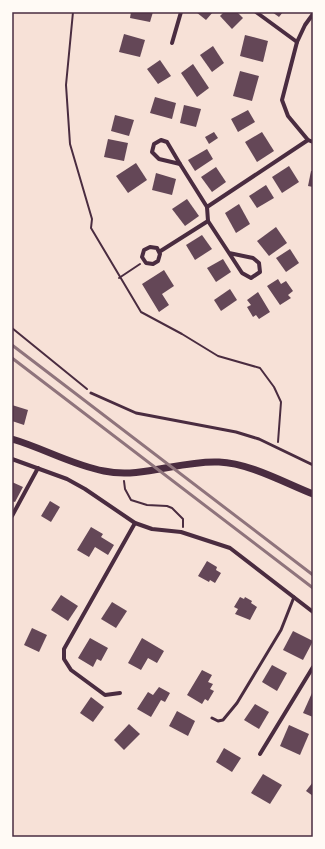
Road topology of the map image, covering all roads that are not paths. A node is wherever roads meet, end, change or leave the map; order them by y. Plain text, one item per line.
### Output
1 (181, 12) edge
2 (256, 12) edge
3 (313, 14) edge
4 (297, 42) junction
5 (172, 43) dead end
6 (311, 141) edge
7 (180, 164) junction
8 (208, 207) junction
9 (208, 221) junction
10 (159, 252) junction
11 (229, 252) junction
12 (91, 393) road end
13 (12, 439) edge
14 (12, 459) edge
15 (313, 465) edge
16 (38, 468) junction
17 (313, 494) edge
18 (12, 516) edge
19 (135, 523) junction
20 (294, 597) junction
21 (313, 612) edge
22 (313, 667) edge
23 (120, 694) dead end
24 (212, 718) dead end
25 (260, 754) dead end

1 - 5 street
2 - 4 street
3 - 4 street
4 - 6 street
6 - 8 street
7 - 7 street
7 - 8 street
8 - 9 street
9 - 10 street
9 - 11 street
10 - 10 street
11 - 11 street
12 - 15 lane
13 - 17 street
14 - 16 street
16 - 18 street
16 - 19 street
19 - 20 street
19 - 23 street
20 - 21 street
20 - 24 lane
22 - 25 street

